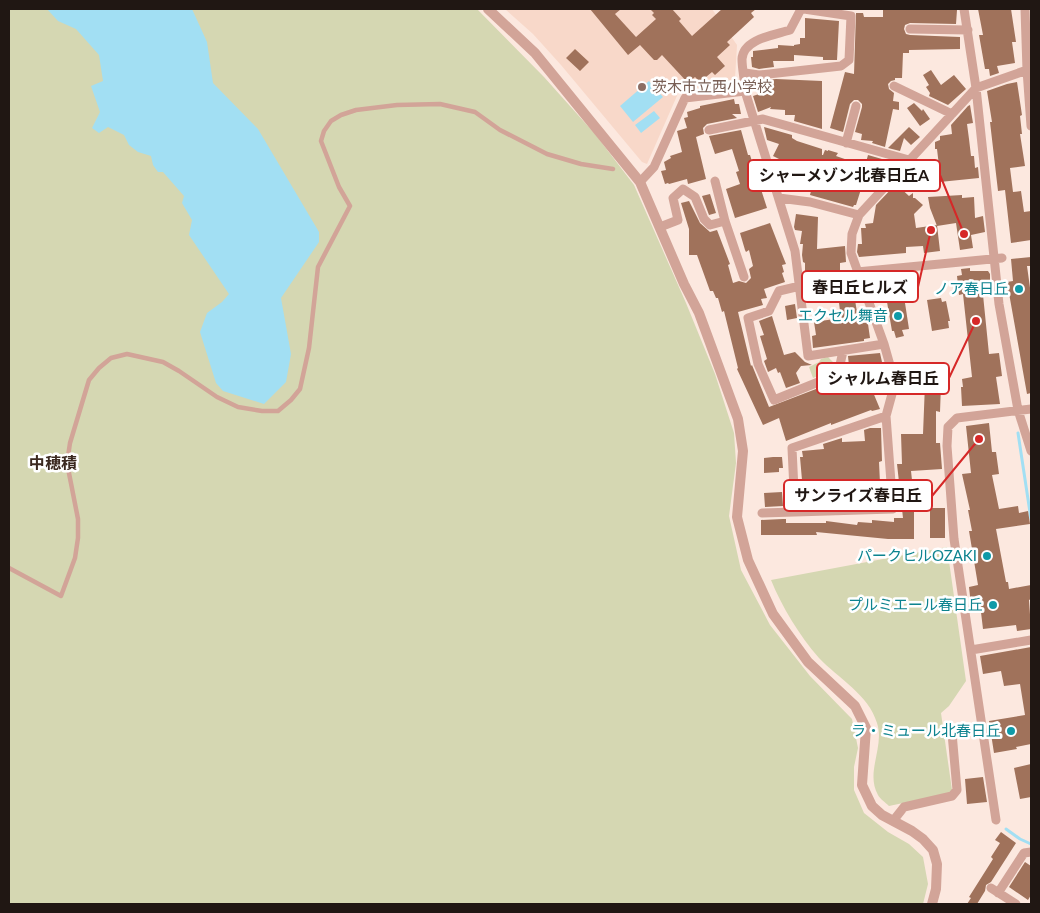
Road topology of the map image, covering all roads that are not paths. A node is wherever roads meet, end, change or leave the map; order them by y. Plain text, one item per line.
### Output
1 (488, 9) edge
2 (802, 9) edge
3 (964, 9) edge
4 (1025, 9) edge
5 (910, 29) dead end
6 (968, 30) junction
7 (1029, 38) edge
8 (1029, 70) edge
9 (745, 73) junction
10 (894, 86) dead end
11 (976, 88) junction
12 (745, 91) junction
13 (856, 106) dead end
14 (952, 114) junction
15 (754, 122) junction
16 (1031, 126) edge
17 (709, 130) dead end
18 (846, 143) junction
19 (909, 160) junction
20 (613, 169) dead end
21 (714, 181) dead end
22 (640, 182) junction
23 (779, 198) junction
24 (859, 215) junction
25 (725, 221) junction
26 (660, 227) junction
27 (998, 258) junction
28 (857, 272) junction
29 (744, 277) dead end
30 (800, 286) junction
31 (884, 344) junction
32 (843, 351) junction
33 (1031, 409) edge
34 (1018, 410) junction
35 (886, 416) junction
36 (1031, 451) edge
37 (795, 511) junction
38 (762, 513) dead end
39 (9, 568) edge
40 (1031, 640) edge
41 (971, 650) junction
42 (982, 728) junction
43 (996, 820) dead end
44 (893, 821) junction
45 (1031, 852) edge
46 (932, 904) edge
47 (1016, 904) edge

1 - 22 street
2 - 9 street
2 - 9 street
3 - 6 street
4 - 7 street
5 - 6 street
6 - 11 street
7 - 8 street
8 - 11 street
8 - 16 street
9 - 12 street
10 - 14 street
11 - 14 street
11 - 27 street
12 - 15 street
12 - 22 street
13 - 18 street
14 - 19 street
15 - 17 street
15 - 18 street
15 - 23 street
18 - 19 street
19 - 24 street
20 - 39 lane
21 - 25 street
22 - 26 street
23 - 24 street
23 - 30 street
24 - 28 street
25 - 26 street
25 - 29 street
26 - 44 street
27 - 28 street
27 - 34 street
28 - 31 street
30 - 32 street
30 - 32 street
31 - 32 street
31 - 35 street
33 - 34 street
34 - 36 street
34 - 41 street
35 - 37 street
35 - 37 street
37 - 38 street
40 - 41 street
41 - 42 street
42 - 43 street
42 - 44 street
44 - 46 street
45 - 47 street

